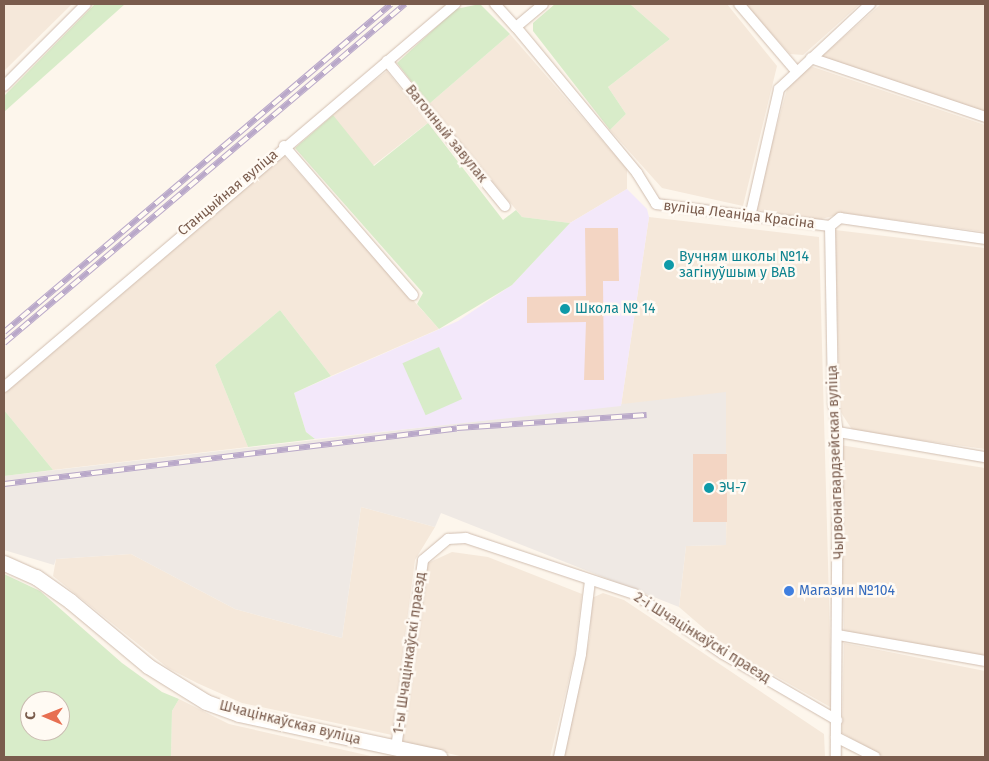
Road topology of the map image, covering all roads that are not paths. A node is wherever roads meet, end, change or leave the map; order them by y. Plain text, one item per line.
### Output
1 (86, 4) edge
2 (455, 4) edge
3 (495, 4) edge
4 (543, 4) edge
5 (738, 4) edge
6 (870, 4) edge
7 (516, 26) junction
8 (811, 58) junction
9 (387, 61) junction
10 (796, 71) junction
11 (4, 86) edge
12 (985, 117) edge
13 (284, 146) junction
14 (505, 206) dead end
15 (750, 217) junction
16 (830, 226) junction
17 (985, 239) edge
18 (413, 295) dead end
19 (4, 387) edge
20 (838, 432) junction
21 (985, 457) edge
22 (4, 563) edge
23 (590, 581) junction
24 (838, 635) junction
25 (985, 661) edge
26 (837, 720) junction
27 (836, 737) junction
28 (396, 748) junction
29 (439, 757) edge
30 (559, 757) edge
31 (836, 757) edge
32 (875, 757) edge

1 - 11 street
2 - 9 street, Станцыйная вуліца
3 - 7 street
4 - 7 street
5 - 10 street
6 - 8 street
7 - 15 street, вуліца Леаніда Красіна
8 - 10 street
8 - 12 street
9 - 13 street, Станцыйная вуліца
9 - 14 street, Вагонный завулак
10 - 15 street
13 - 18 street
13 - 19 street, Станцыйная вуліца
15 - 16 street, вуліца Леаніда Красіна
16 - 17 street, вуліца Леаніда Красіна
16 - 20 street, Чырвонагвардзейская вуліца
20 - 21 street
20 - 24 street, Чырвонагвардзейская вуліца
22 - 28 street, Шчацінкаўская вуліца
23 - 26 street, 2-і Шчацінкаўскі праезд
23 - 28 street, 1-ы Шчацінкаўскі праезд
23 - 30 street
24 - 25 street
24 - 26 street, Чырвонагвардзейская вуліца
26 - 27 street, Чырвонагвардзейская вуліца
27 - 31 street, Чырвонагвардзейская вуліца
27 - 32 street
28 - 29 street, Шчацінкаўская вуліца

